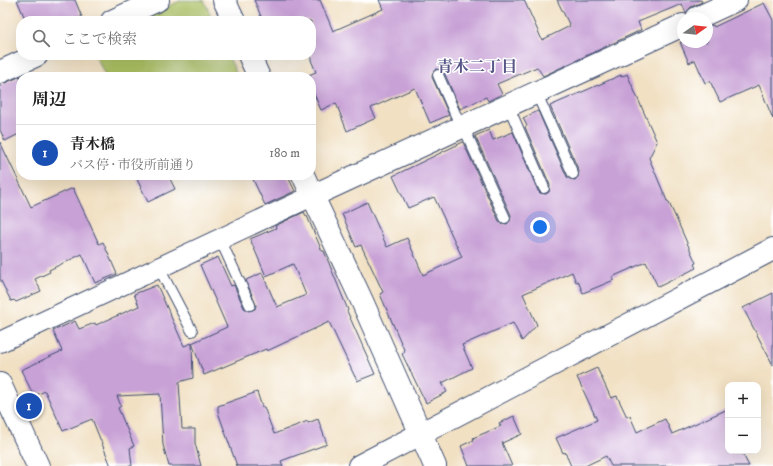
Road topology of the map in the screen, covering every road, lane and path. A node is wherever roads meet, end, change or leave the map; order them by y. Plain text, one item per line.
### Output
1 (158, 0) edge
2 (224, 0) edge
3 (736, 0) edge
4 (710, 12) edge
5 (123, 16) edge
6 (232, 16) edge
7 (677, 27) edge
8 (26, 60) edge
9 (251, 60) edge
10 (0, 72) edge
11 (257, 72) edge
12 (438, 75) dead end
13 (536, 92) junction
14 (508, 105) junction
15 (462, 127) junction
16 (573, 174) dead end
17 (305, 180) edge
18 (544, 188) dead end
19 (312, 196) junction
20 (504, 218) dead end
21 (220, 239) junction
22 (773, 250) edge
23 (159, 268) junction
24 (250, 305) dead end
25 (192, 331) dead end
26 (0, 342) edge
27 (0, 384) edge
28 (420, 433) junction
29 (38, 466) edge
30 (359, 466) edge
31 (435, 466) edge

1 - 5 street
2 - 6 street
3 - 4 street
7 - 13 street
8 - 10 street
9 - 11 street
12 - 15 lane
13 - 14 street
13 - 16 lane
14 - 15 street
14 - 18 lane
15 - 19 street
15 - 20 lane
17 - 19 street
19 - 21 street
19 - 28 street
21 - 23 street
21 - 24 lane
22 - 28 street
23 - 25 lane
23 - 26 street
27 - 29 street
28 - 30 street
28 - 31 street

